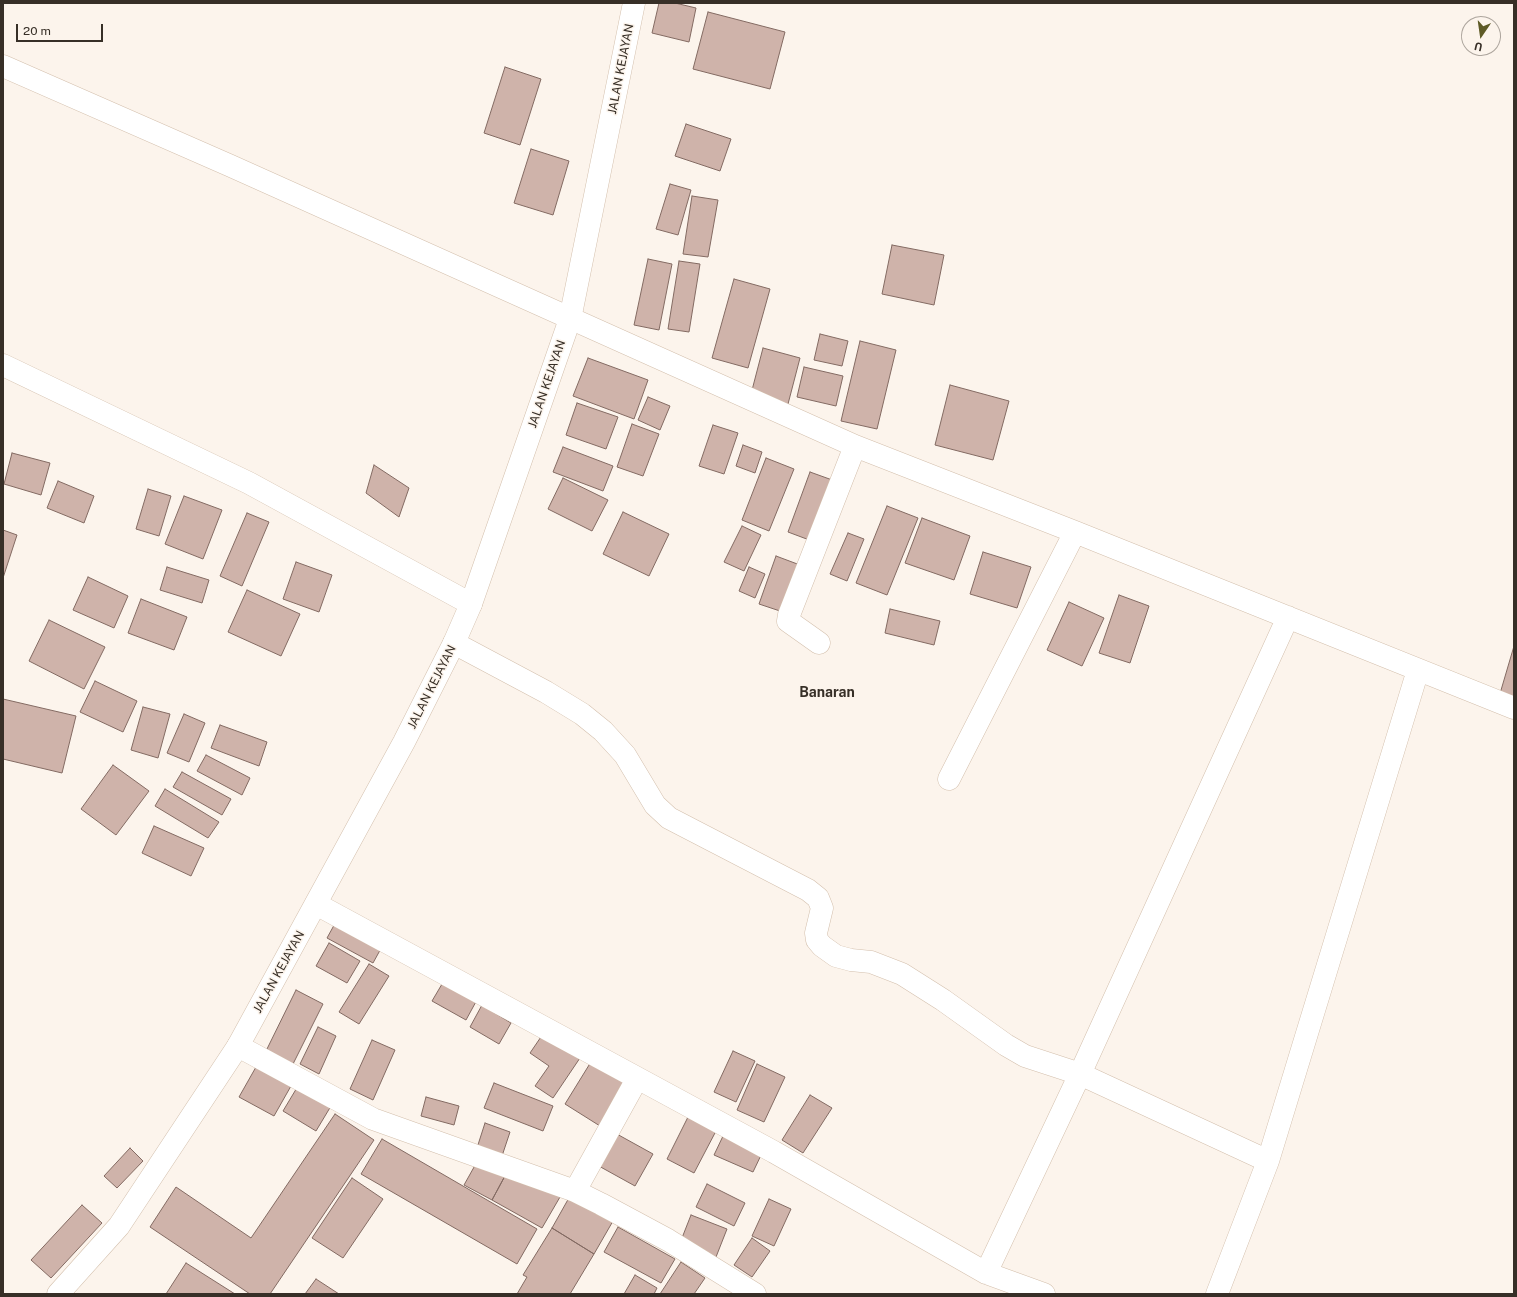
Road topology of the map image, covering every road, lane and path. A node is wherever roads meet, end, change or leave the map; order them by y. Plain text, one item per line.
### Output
1 (634, 3) edge
2 (3, 66) edge
3 (570, 319) junction
4 (3, 365) edge
5 (855, 446) junction
6 (1075, 532) junction
7 (471, 604) junction
8 (1288, 618) junction
9 (454, 643) junction
10 (819, 643) dead end
11 (1418, 670) junction
12 (1514, 708) edge
13 (949, 779) dead end
14 (316, 904) junction
15 (238, 1046) junction
16 (1080, 1074) junction
17 (637, 1078) junction
18 (1268, 1161) junction
19 (575, 1191) junction
20 (986, 1273) junction
21 (58, 1294) edge
22 (754, 1294) edge
23 (1044, 1294) edge
24 (1217, 1294) edge

1 - 3 street, JALAN KEJAYAN
2 - 3 street
3 - 5 street
3 - 7 street, JALAN KEJAYAN
4 - 7 street
5 - 6 street
5 - 10 street
6 - 8 street
6 - 13 street
7 - 9 street, JALAN KEJAYAN
8 - 11 street
8 - 16 street
9 - 14 street, JALAN KEJAYAN
9 - 16 street
11 - 12 street
11 - 18 street
14 - 15 street, JALAN KEJAYAN
14 - 17 street
15 - 19 street
15 - 21 street, JALAN KEJAYAN
16 - 18 street
16 - 20 street
17 - 19 street
17 - 20 street
18 - 24 street
19 - 22 street
20 - 23 street

